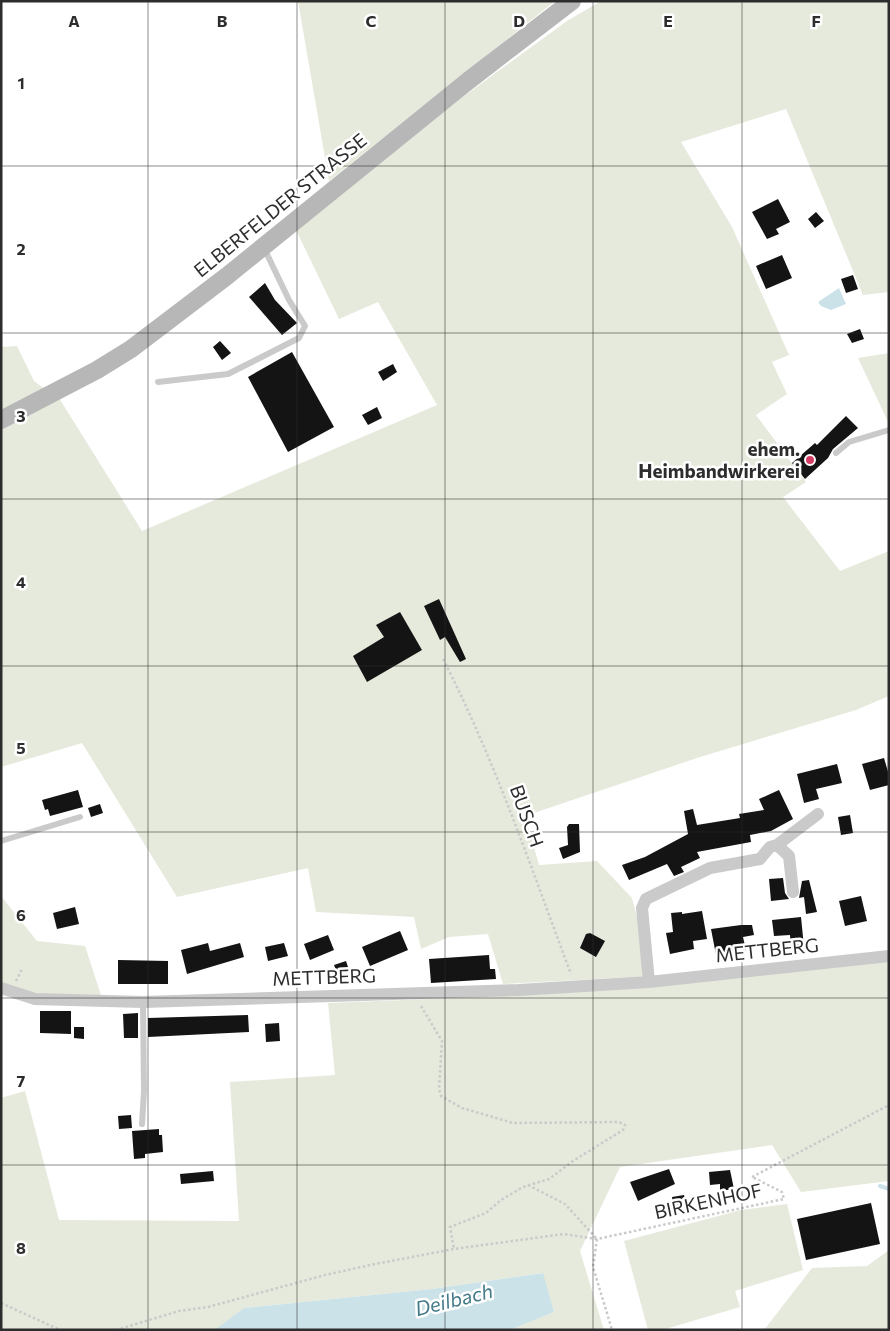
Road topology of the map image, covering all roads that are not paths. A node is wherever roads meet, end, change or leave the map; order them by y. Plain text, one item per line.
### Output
1 (572, 1) edge
2 (263, 247) junction
3 (158, 382) dead end
4 (1, 420) edge
5 (889, 430) edge
6 (836, 453) dead end
7 (818, 814) dead end
8 (80, 817) dead end
9 (1, 841) edge
10 (777, 845) junction
11 (793, 892) dead end
12 (889, 956) edge
13 (649, 982) junction
14 (5, 992) edge
15 (143, 1002) junction
16 (142, 1124) dead end

1 - 2 main road, ELBERFELDER STRASSE
2 - 3 lane
2 - 4 main road, ELBERFELDER STRASSE
5 - 6 lane
7 - 10 street
8 - 9 lane
10 - 11 street
10 - 13 street
12 - 13 street, METTBERG
13 - 15 street, METTBERG
14 - 15 street, METTBERG
15 - 16 lane

